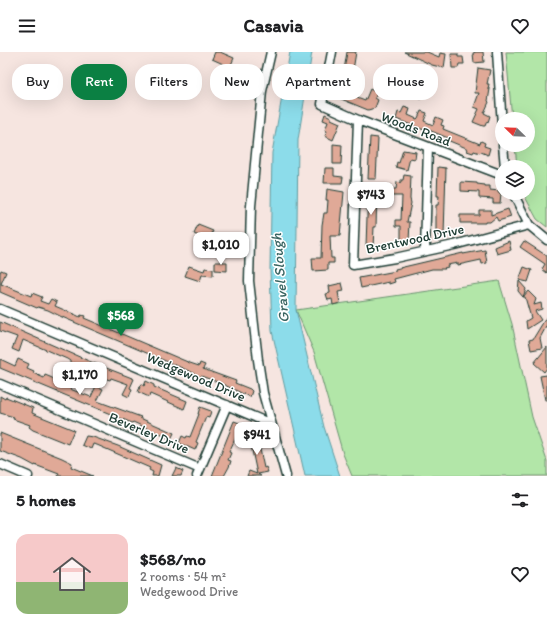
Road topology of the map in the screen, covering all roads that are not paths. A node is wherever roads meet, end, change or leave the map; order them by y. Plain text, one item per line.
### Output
1 (271, 52) edge
2 (332, 52) edge
3 (497, 52) edge
4 (501, 112) edge
5 (358, 120) junction
6 (428, 147) junction
7 (495, 172) edge
8 (516, 200) edge
9 (529, 225) junction
10 (547, 240) edge
11 (425, 251) junction
12 (0, 309) edge
13 (0, 384) edge
14 (227, 405) junction
15 (271, 424) junction
16 (0, 464) edge
17 (199, 473) edge
18 (28, 476) edge
19 (286, 476) edge

1 - 15 street
2 - 5 street, Woods Road
3 - 4 street
5 - 6 street, Woods Road
5 - 11 street, Brentwood Drive
6 - 7 street, Woods Road
6 - 11 street
8 - 9 street
9 - 10 street
9 - 11 street, Brentwood Drive
12 - 14 street, Wedgewood Drive
13 - 17 street, Beverley Drive
14 - 15 street, Wedgewood Drive
14 - 17 street
15 - 19 street
16 - 18 street

